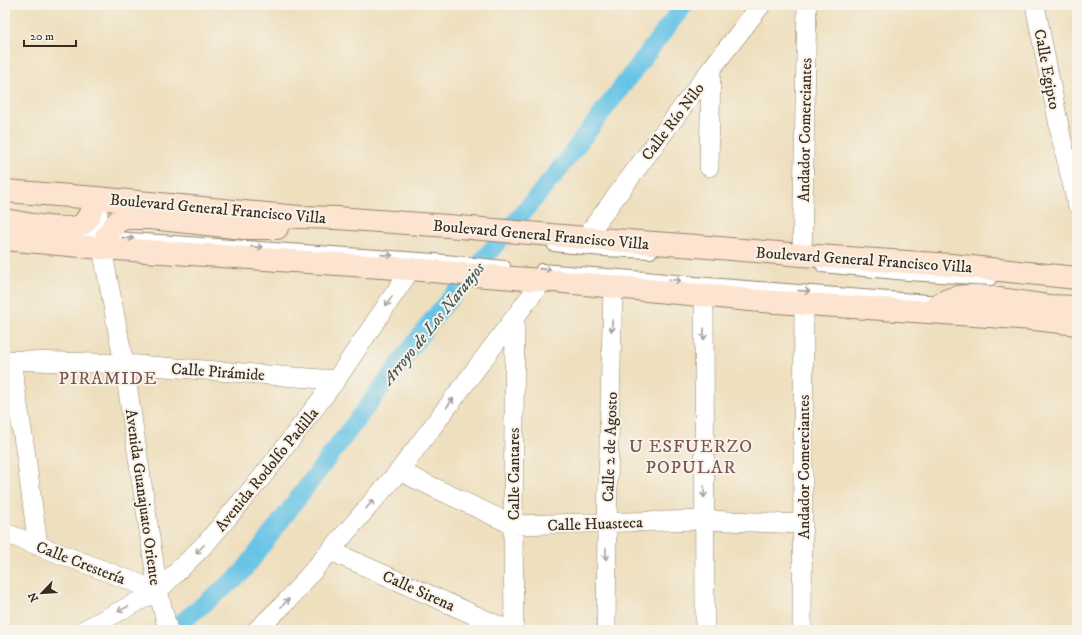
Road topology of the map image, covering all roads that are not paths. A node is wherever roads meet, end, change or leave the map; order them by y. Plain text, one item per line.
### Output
1 (760, 5) edge
2 (807, 5) edge
3 (1035, 5) edge
4 (711, 69) junction
5 (1070, 140) edge
6 (709, 167) dead end
7 (5, 191) edge
8 (5, 201) edge
9 (96, 204) junction
10 (1077, 204) edge
11 (5, 220) edge
12 (294, 221) junction
13 (320, 227) dead end
14 (5, 228) edge
15 (585, 238) junction
16 (5, 239) edge
17 (103, 240) junction
18 (541, 245) dead end
19 (664, 254) dead end
20 (807, 260) junction
21 (450, 266) junction
22 (515, 267) dead end
23 (411, 269) junction
24 (489, 271) junction
25 (537, 274) junction
26 (1077, 278) edge
27 (1001, 281) dead end
28 (613, 287) junction
29 (704, 295) junction
30 (804, 304) junction
31 (936, 306) junction
32 (1077, 307) edge
33 (1077, 312) edge
34 (515, 318) junction
35 (1077, 324) edge
36 (8, 361) edge
37 (124, 364) junction
38 (336, 380) junction
39 (399, 471) junction
40 (704, 520) junction
41 (607, 522) junction
42 (803, 524) junction
43 (513, 525) junction
44 (5, 533) edge
45 (38, 546) junction
46 (331, 551) junction
47 (158, 591) junction
48 (166, 622) edge
49 (84, 630) edge
50 (257, 630) edge
51 (508, 630) edge
52 (514, 630) edge
53 (606, 630) edge
54 (704, 630) edge
55 (802, 630) edge

1 - 4 street, Calle Río Nilo
2 - 20 street, Andador Comerciantes
3 - 5 street, Calle Egipto
4 - 6 street
4 - 15 street, Calle Río Nilo
5 - 10 street, Calle Egipto
7 - 9 main road, Boulevard General Francisco Villa
8 - 9 lane
9 - 11 main road
9 - 12 main road, Boulevard General Francisco Villa
9 - 17 street, Avenida Guanajuato Oriente
12 - 13 lane
12 - 15 main road, Boulevard General Francisco Villa
12 - 17 main road
14 - 17 lane
15 - 20 main road, Boulevard General Francisco Villa
16 - 17 main road
17 -> 21 lane
17 - 23 main road
17 - 37 street, Avenida Guanajuato Oriente
18 - 19 lane
20 - 26 main road, Boulevard General Francisco Villa
20 - 27 lane
21 - 23 main road
21 - 24 main road
22 - 24 lane
23 -> 38 street, Avenida Rodolfo Padilla
24 - 25 main road
25 - 28 main road
25 -> 31 lane
25 - 34 street
28 - 29 main road
28 -> 41 street, Calle 2 de Agosto
29 - 30 main road
29 -> 40 street
30 - 31 main road
30 - 42 street, Andador Comerciantes
31 - 32 main road
31 - 33 lane
31 - 35 main road
39 -> 34 street
34 - 43 street, Calle Cantares
36 - 37 street, Calle Pirámide
36 - 45 street
37 - 38 street, Calle Pirámide
37 - 47 street, Avenida Guanajuato Oriente
38 -> 47 street, Avenida Rodolfo Padilla
39 - 43 street, Calle Huasteca
46 -> 39 street
40 - 41 street, Calle Huasteca
40 - 42 street, Calle Huasteca
40 - 54 street
41 - 43 street, Calle Huasteca
41 -> 53 street, Calle 2 de Agosto
42 - 55 street, Andador Comerciantes
43 - 52 street, Calle Cantares
44 - 45 street, Calle Crestería
45 - 47 street, Calle Crestería
50 -> 46 street
46 - 51 street, Calle Sirena
47 - 48 street, Avenida Guanajuato Oriente
47 -> 49 street, Avenida Rodolfo Padilla

